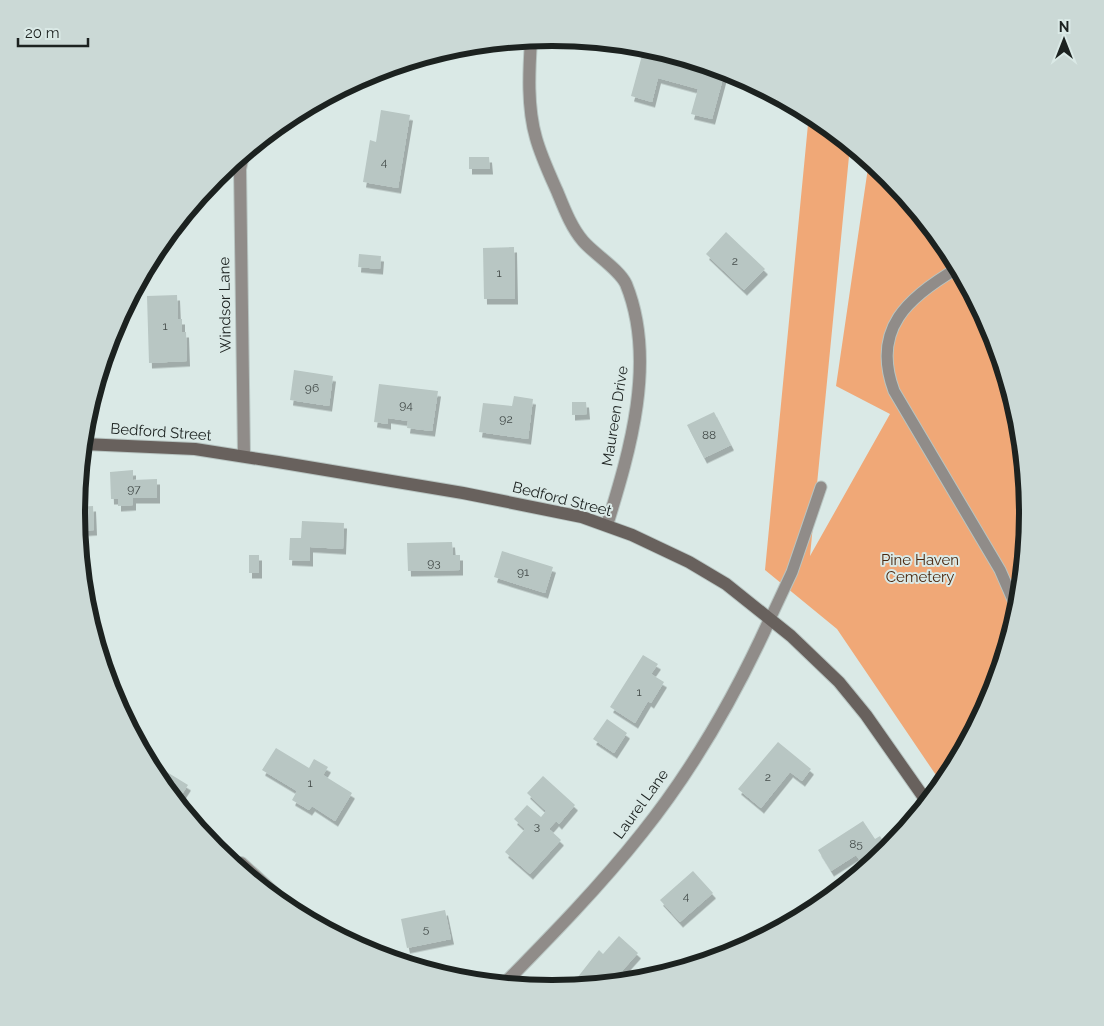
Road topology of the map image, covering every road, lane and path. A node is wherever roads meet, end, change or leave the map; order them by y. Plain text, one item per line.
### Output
1 (531, 47) edge
2 (241, 165) edge
3 (951, 273) edge
4 (90, 444) edge
5 (244, 456) junction
6 (821, 487) dead end
7 (607, 525) junction
8 (1011, 596) edge
9 (770, 619) junction
10 (923, 796) edge
11 (510, 978) edge

1 - 7 street, Maureen Drive
2 - 5 street, Windsor Lane
3 - 8 lane
4 - 5 main road, Bedford Street
5 - 7 main road, Bedford Street
6 - 9 lane
7 - 9 main road, Bedford Street
9 - 10 main road, Bedford Street
9 - 11 street, Laurel Lane

